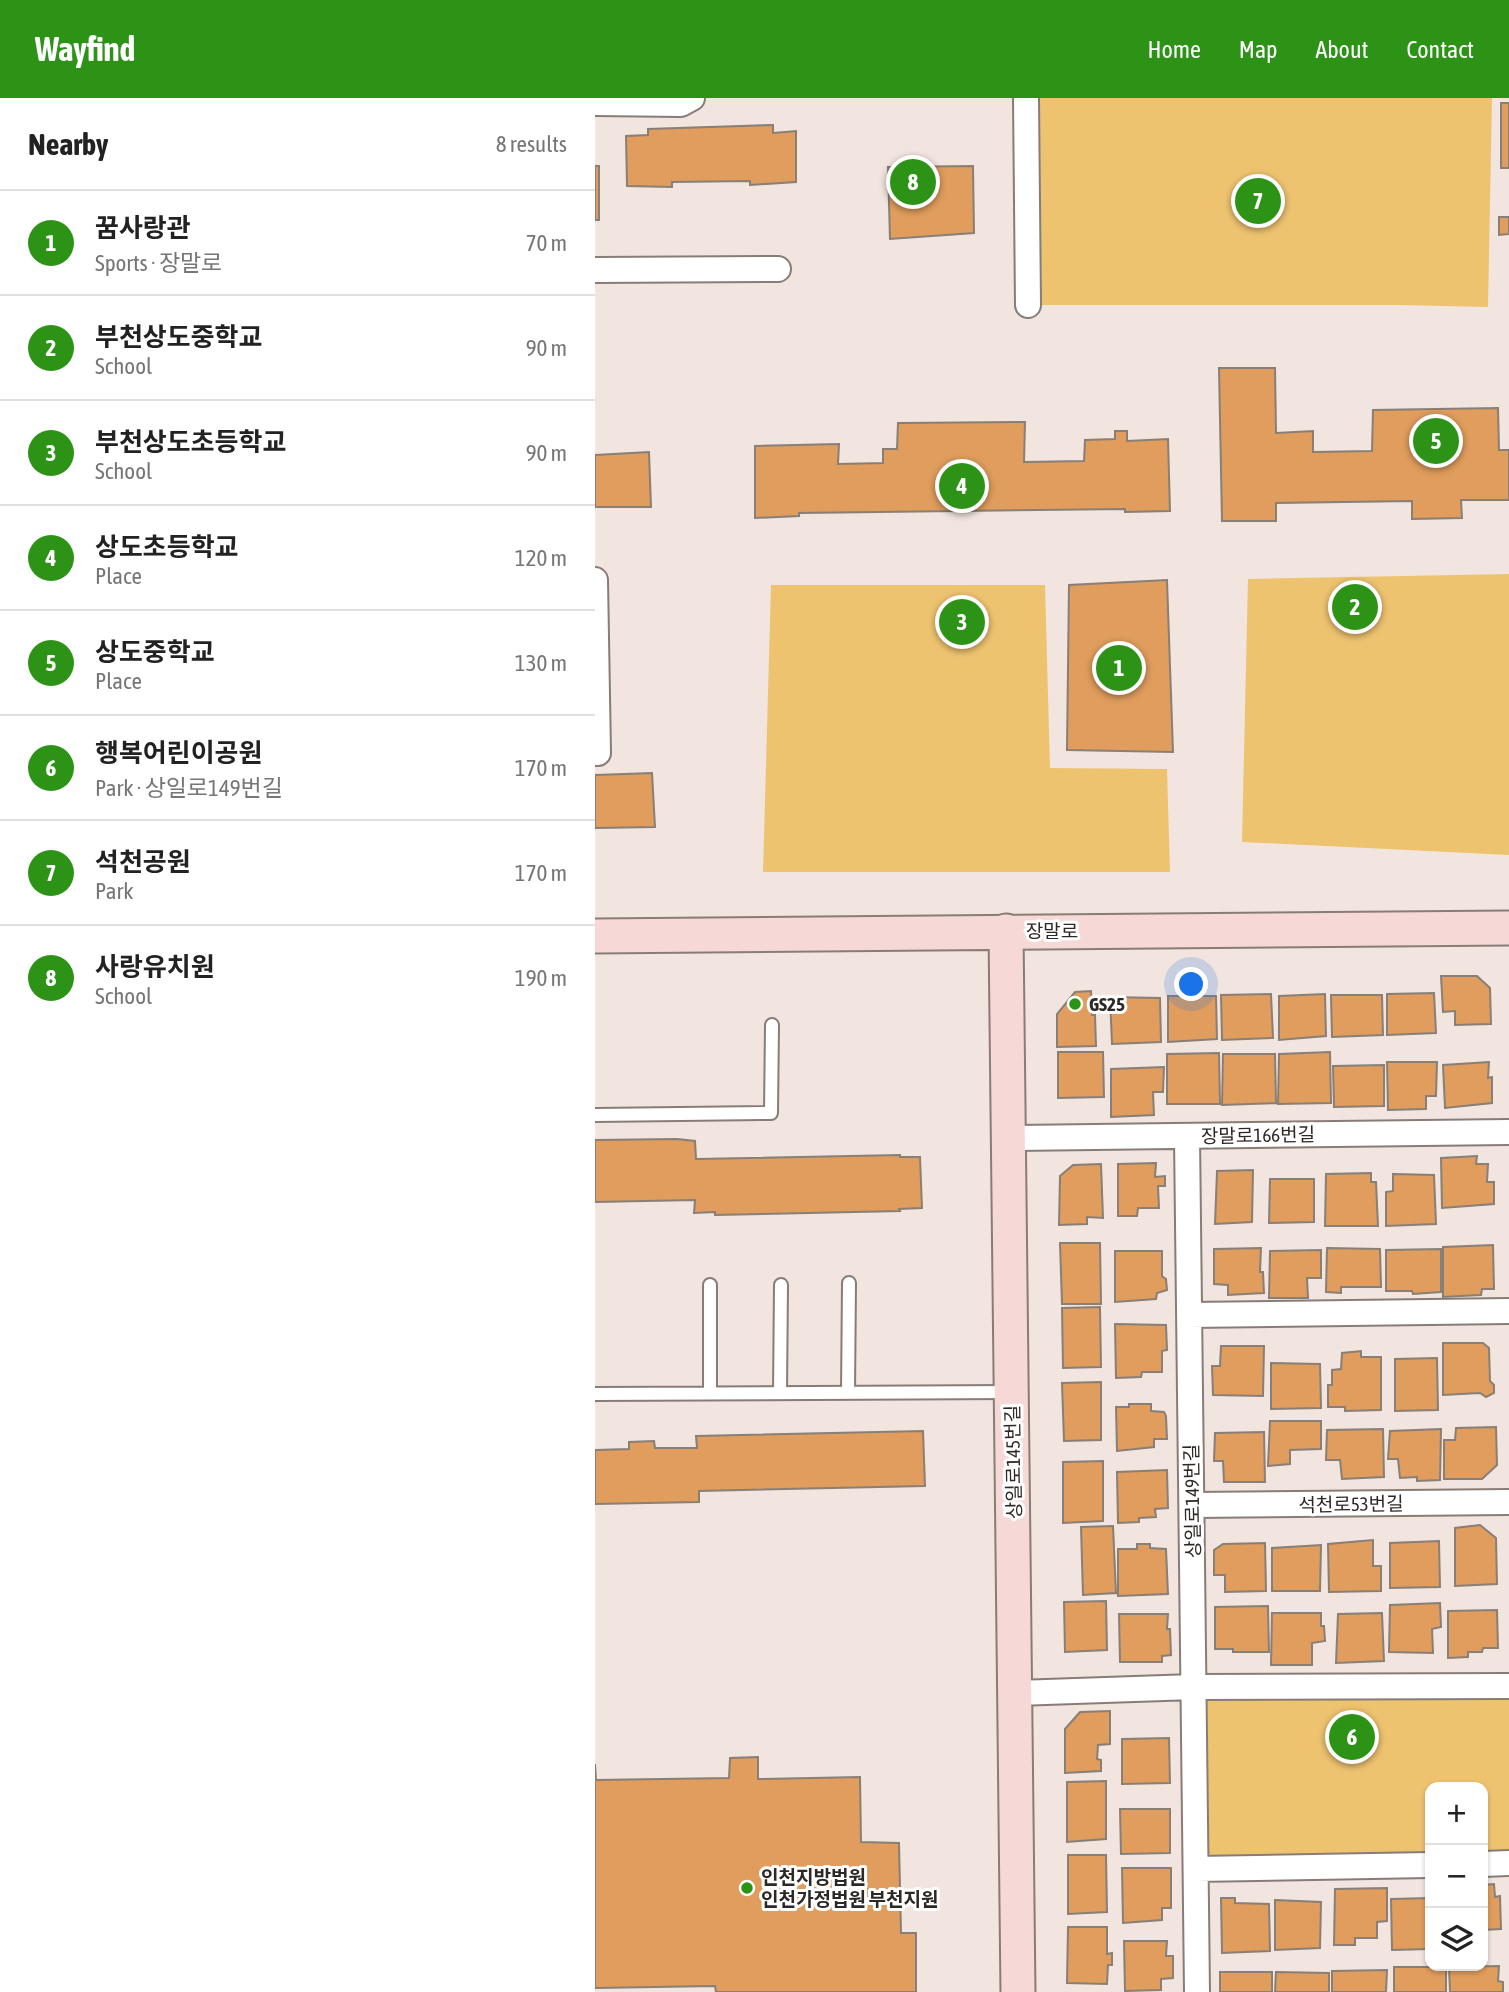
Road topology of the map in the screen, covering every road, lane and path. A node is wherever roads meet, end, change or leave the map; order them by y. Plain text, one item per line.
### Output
1 (692, 98) edge
2 (1026, 98) edge
3 (595, 103) edge
4 (778, 269) dead end
5 (595, 270) edge
6 (1028, 305) dead end
7 (595, 580) edge
8 (595, 753) edge
9 (1509, 928) edge
10 (1006, 932) junction
11 (595, 936) edge
12 (772, 1025) dead end
13 (595, 1115) edge
14 (1509, 1132) edge
15 (1187, 1136) junction
16 (1007, 1138) junction
17 (849, 1283) dead end
18 (710, 1285) dead end
19 (781, 1285) dead end
20 (1509, 1311) edge
21 (1189, 1315) junction
22 (1011, 1392) junction
23 (710, 1393) junction
24 (780, 1393) junction
25 (848, 1393) junction
26 (595, 1394) edge
27 (1509, 1502) edge
28 (1192, 1505) junction
29 (1509, 1686) edge
30 (1194, 1687) junction
31 (1016, 1693) junction
32 (1509, 1863) edge
33 (1488, 1864) edge
34 (1425, 1865) edge
35 (1196, 1869) junction
36 (1019, 1992) edge
37 (1196, 1992) edge

1 - 3 street
2 - 6 street
4 - 5 street
7 - 8 street
9 - 10 street, 장말로
10 - 11 street, 장말로
10 - 16 street, 상일로145번길
12 - 13 lane
14 - 15 street, 장말로166번길
15 - 16 street, 장말로166번길
15 - 21 street, 상일로149번길
16 - 22 street, 상일로145번길
17 - 25 lane
18 - 23 lane
19 - 24 lane
20 - 21 street
21 - 28 street, 상일로149번길
22 - 25 lane
22 - 31 street, 상일로145번길
23 - 24 lane
23 - 26 lane
24 - 25 lane
27 - 28 street, 석천로53번길
28 - 30 street, 상일로149번길
29 - 30 street
30 - 31 street
30 - 35 street, 상일로149번길
31 - 36 street, 상일로145번길
32 - 33 street
34 - 35 street
35 - 37 street, 상일로149번길

